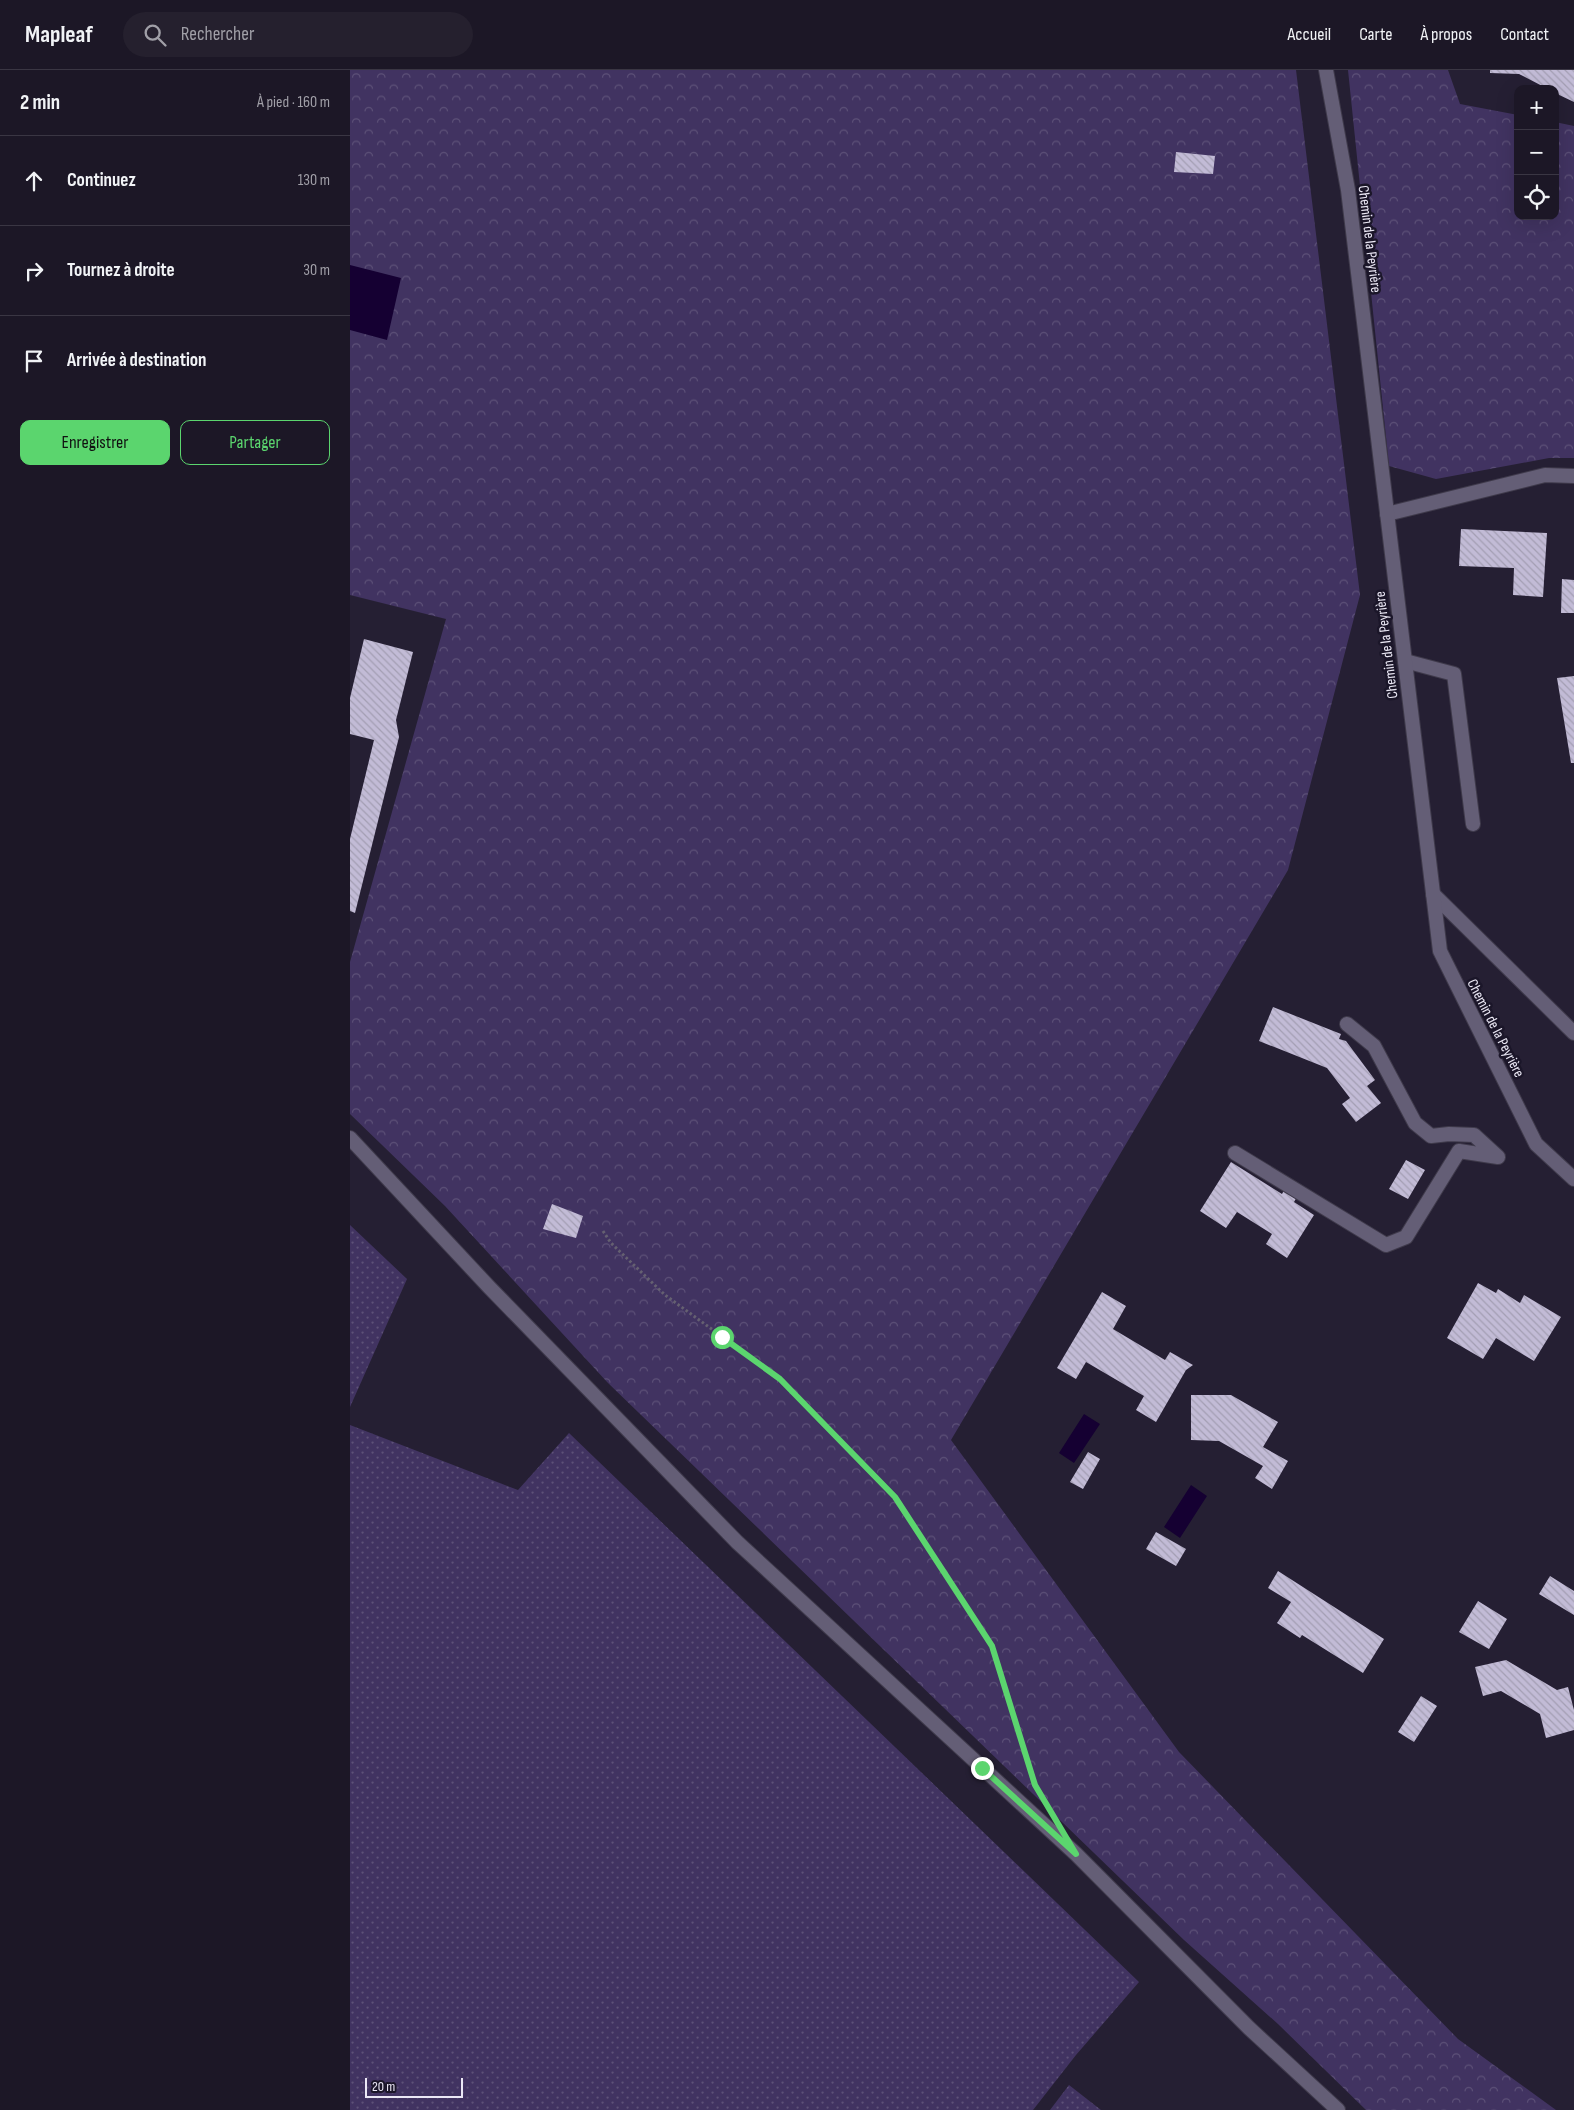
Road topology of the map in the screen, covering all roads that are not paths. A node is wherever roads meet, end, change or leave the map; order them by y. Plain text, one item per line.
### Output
1 (1326, 70) edge
2 (1574, 476) edge
3 (1387, 514) junction
4 (1405, 661) junction
5 (1473, 824) dead end
6 (1433, 894) junction
7 (1347, 1024) dead end
8 (1574, 1034) edge
9 (350, 1138) edge
10 (1235, 1152) dead end
11 (1574, 1179) edge
12 (1338, 2110) edge

1 - 3 street, Chemin de la Peyrière
2 - 3 street
3 - 4 street, Chemin de la Peyrière
4 - 5 street
4 - 6 street, Chemin de la Peyrière
6 - 8 street
6 - 11 street, Chemin de la Peyrière
7 - 10 street
9 - 12 street

